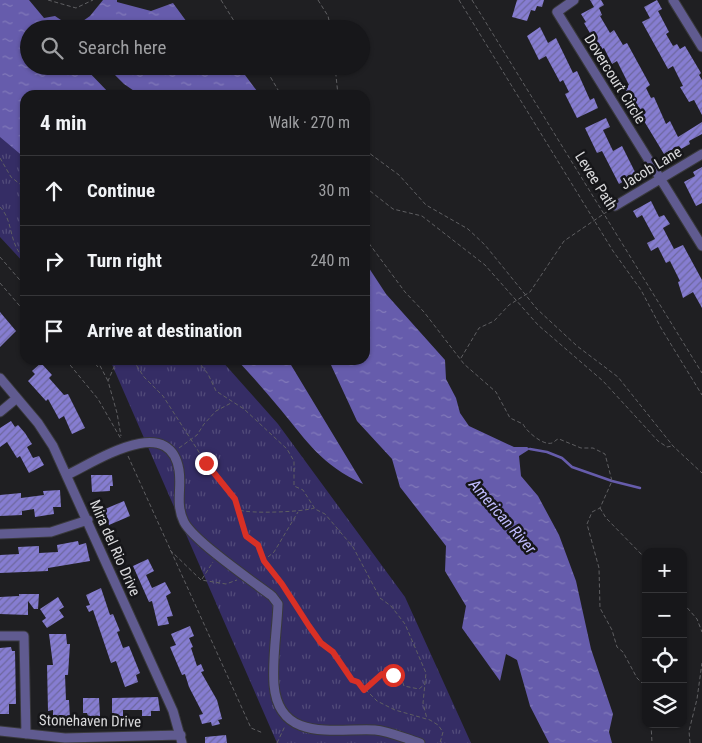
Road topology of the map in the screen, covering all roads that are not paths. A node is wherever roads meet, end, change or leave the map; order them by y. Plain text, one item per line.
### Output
1 (574, 0) edge
2 (673, 0) edge
3 (702, 48) edge
4 (702, 154) edge
5 (660, 179) junction
6 (615, 206) road end
7 (702, 246) edge
8 (0, 378) edge
9 (17, 398) junction
10 (0, 412) edge
11 (67, 475) junction
12 (88, 520) junction
13 (0, 534) edge
14 (0, 636) edge
15 (0, 731) edge
16 (26, 734) junction
17 (181, 739) edge
18 (420, 743) edge

1 - 5 street, Dovercourt Circle
2 - 3 street
4 - 5 street, Jacob Lane
5 - 6 street, Jacob Lane
5 - 7 street
8 - 9 street, Mira del Rio Drive
9 - 10 street
9 - 11 street, Mira del Rio Drive
11 - 12 street, Mira del Rio Drive
11 - 18 street
12 - 13 street
12 - 17 street, Mira del Rio Drive
14 - 16 street
15 - 16 street, Stonehaven Drive
16 - 17 street, Stonehaven Drive

